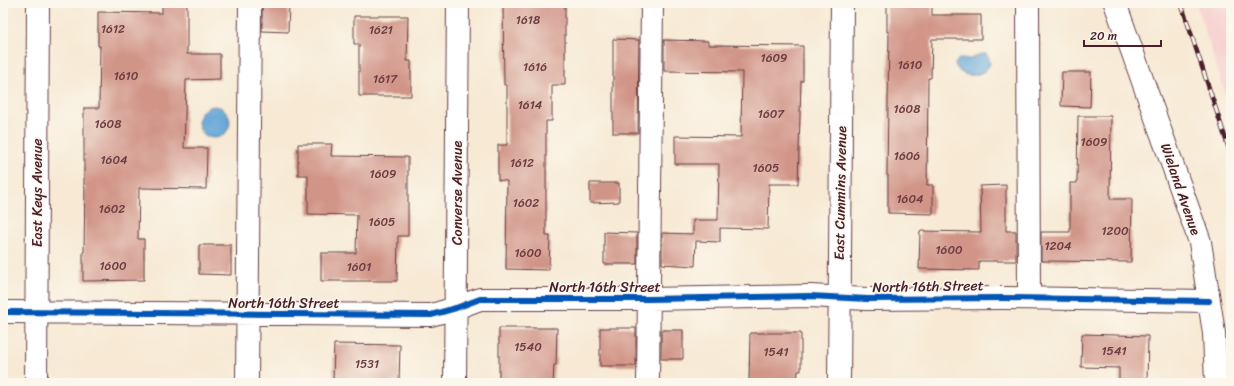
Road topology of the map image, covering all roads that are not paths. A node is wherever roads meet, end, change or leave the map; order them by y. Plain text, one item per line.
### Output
1 (38, 3) edge
2 (250, 3) edge
3 (458, 3) edge
4 (652, 3) edge
5 (842, 3) edge
6 (1028, 3) edge
7 (1116, 3) edge
8 (839, 297) junction
9 (1029, 298) junction
10 (649, 299) junction
11 (1209, 301) junction
12 (456, 308) junction
13 (3, 312) edge
14 (36, 312) junction
15 (248, 314) junction
16 (36, 383) edge
17 (247, 383) edge
18 (456, 383) edge
19 (648, 383) edge
20 (838, 383) edge
21 (1216, 383) edge

1 - 14 street, East Keys Avenue
2 - 15 street
3 - 12 street, Converse Avenue
4 - 10 street
5 - 8 street, East Cummins Avenue
6 - 9 street
7 - 11 street, Wieland Avenue
8 - 9 street, North 16th Street
8 - 10 street, North 16th Street
8 - 20 street, East Cummins Avenue
9 - 11 street, North 16th Street
10 - 12 street, North 16th Street
10 - 19 street
11 - 21 street, Wieland Avenue
12 - 15 street, North 16th Street
12 - 18 street, Converse Avenue
13 - 14 street, North 16th Street
14 - 15 street, North 16th Street
14 - 16 street, East Keys Avenue
15 - 17 street

